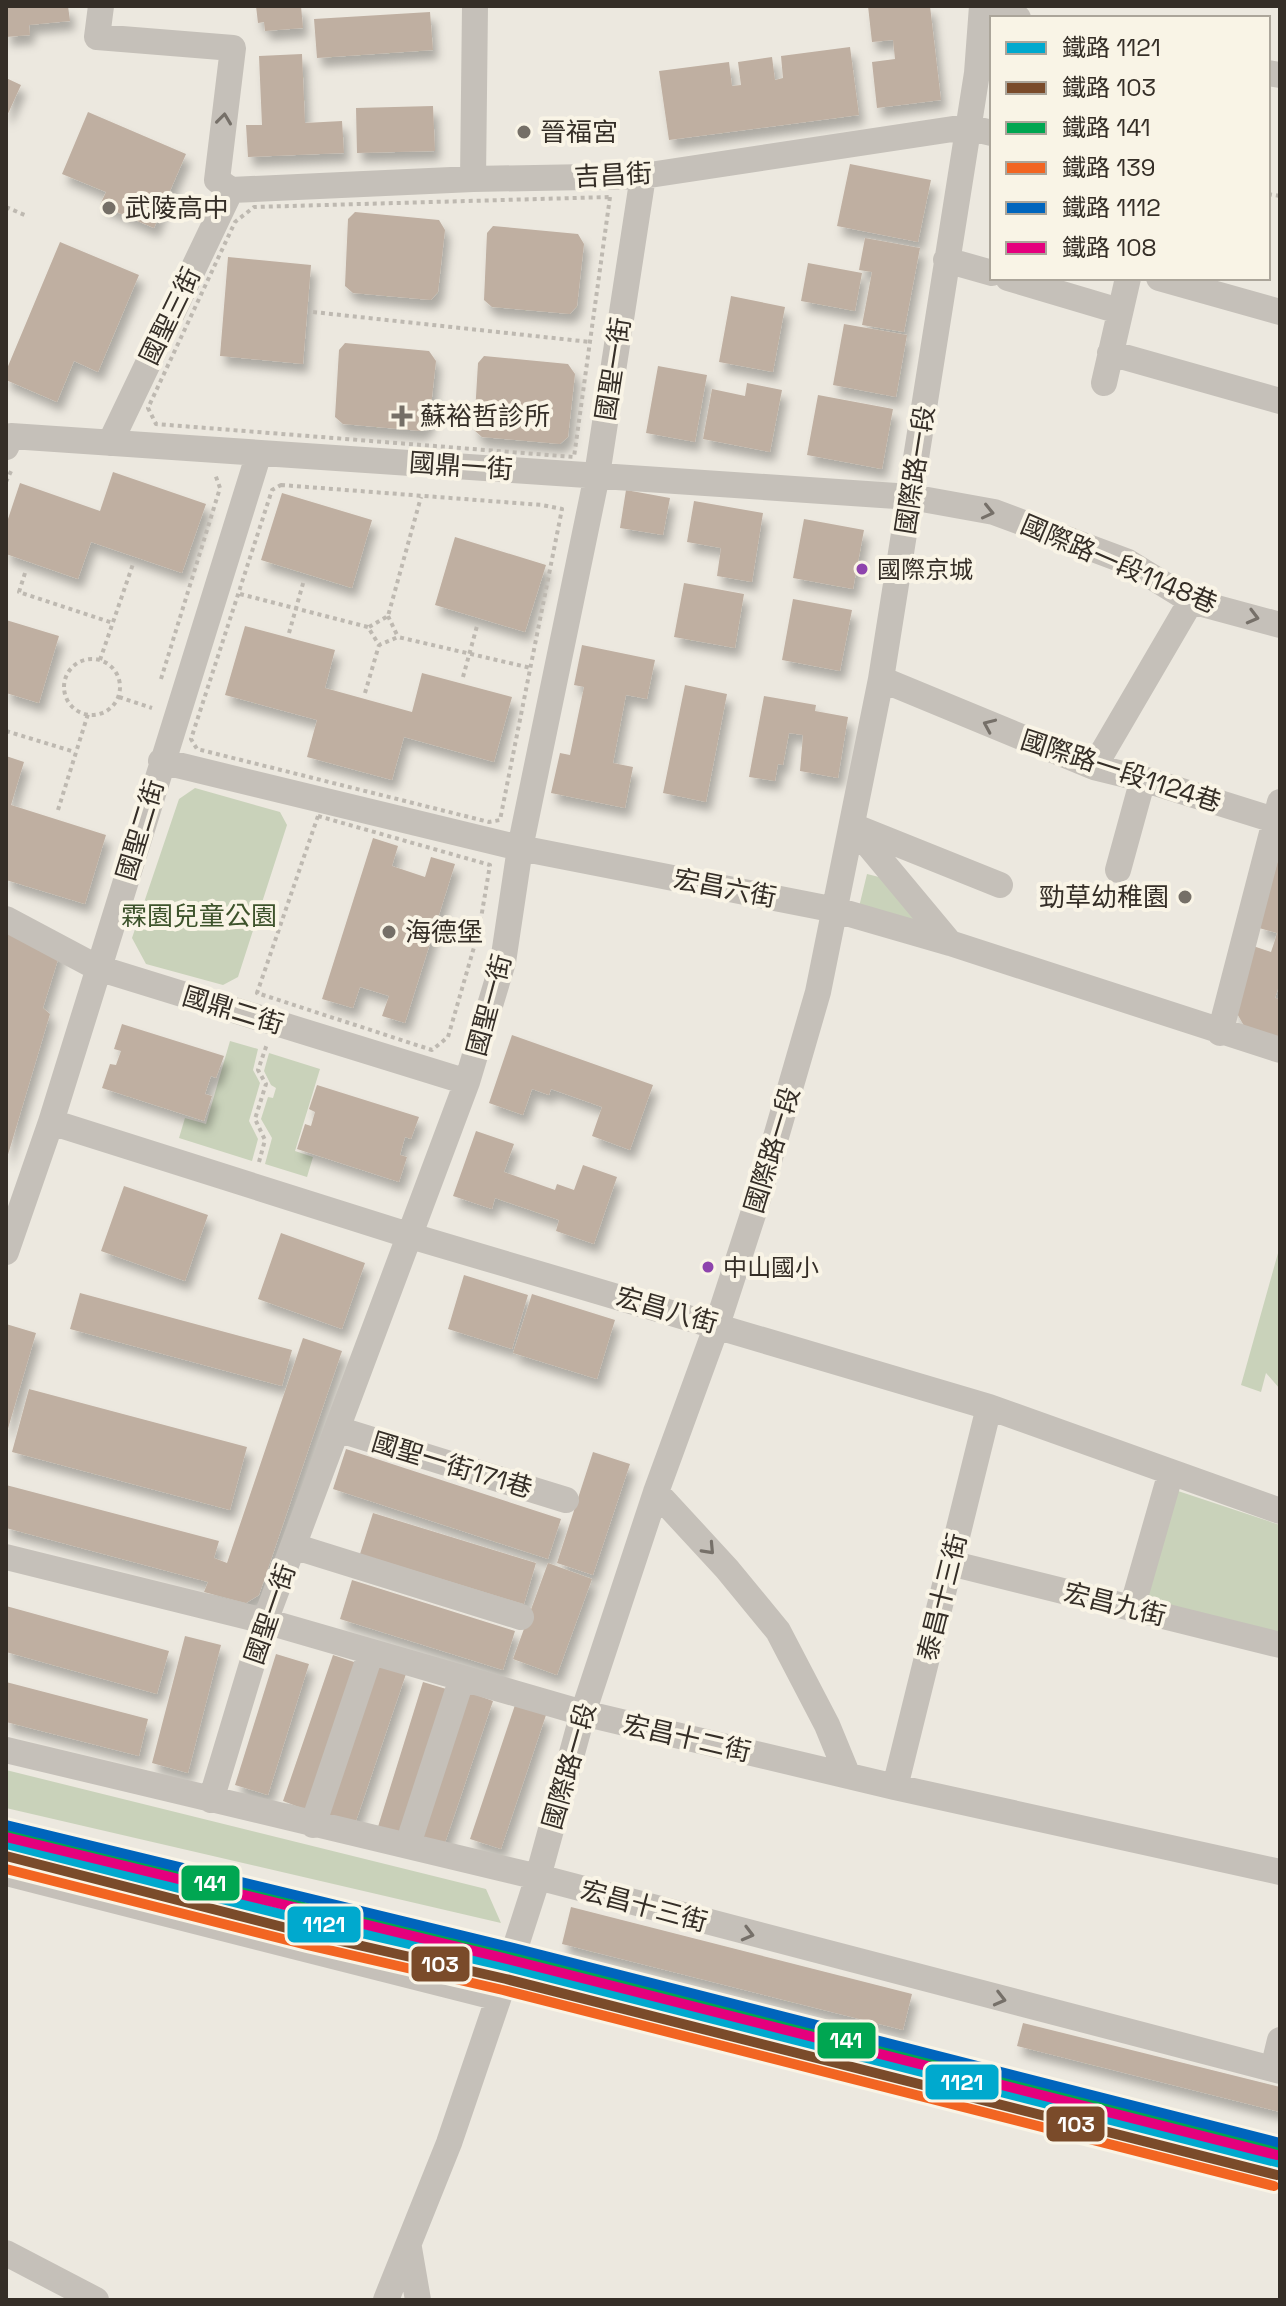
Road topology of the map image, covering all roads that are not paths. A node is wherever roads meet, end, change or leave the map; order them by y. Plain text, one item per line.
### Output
1 (101, 6) edge
2 (475, 6) edge
3 (982, 8) edge
4 (1011, 16) edge
5 (979, 130) edge
6 (643, 176) junction
7 (473, 179) junction
8 (231, 190) junction
9 (946, 260) junction
10 (990, 272) edge
11 (1015, 280) edge
12 (1127, 280) edge
13 (1166, 280) edge
14 (1119, 311) junction
15 (1280, 312) edge
16 (1110, 353) junction
17 (1104, 383) dead end
18 (1280, 401) edge
19 (8, 442) edge
20 (110, 443) junction
21 (259, 453) junction
22 (597, 475) junction
23 (911, 497) junction
24 (1191, 601) junction
25 (1280, 625) edge
26 (881, 679) junction
27 (161, 761) junction
28 (1094, 767) junction
29 (1143, 779) junction
30 (1278, 815) edge
31 (853, 826) junction
32 (520, 848) junction
33 (1118, 870) dead end
34 (1000, 885) dead end
35 (836, 910) junction
36 (6, 919) edge
37 (950, 943) junction
38 (98, 968) junction
39 (1220, 1033) junction
40 (1280, 1050) edge
41 (467, 1082) junction
42 (51, 1122) junction
43 (411, 1236) junction
44 (6, 1252) edge
45 (717, 1325) junction
46 (989, 1407) junction
47 (337, 1429) junction
48 (1171, 1472) junction
49 (656, 1492) junction
50 (566, 1500) dead end
51 (1280, 1511) edge
52 (293, 1546) junction
53 (6, 1557) edge
54 (950, 1563) junction
55 (1132, 1608) junction
56 (521, 1617) dead end
57 (265, 1621) junction
58 (1280, 1645) edge
59 (371, 1652) junction
60 (462, 1678) junction
61 (583, 1713) junction
62 (6, 1750) edge
63 (848, 1776) junction
64 (895, 1787) junction
65 (211, 1800) junction
66 (313, 1825) junction
67 (412, 1832) dead end
68 (1280, 1872) edge
69 (6, 1873) edge
70 (538, 1877) junction
71 (498, 1998) junction
72 (1280, 2040) edge
73 (1277, 2070) edge
74 (409, 2248) junction
75 (6, 2253) edge
76 (96, 2300) edge
77 (386, 2300) edge
78 (418, 2300) edge

8 -> 1 street
2 - 7 street
3 - 4 street
3 - 5 street, 國際路一段
5 - 6 street, 吉昌街
5 - 9 street, 國際路一段
6 - 7 street, 吉昌街
6 - 22 street, 國聖一街
7 - 8 street, 吉昌街
8 - 20 street, 國聖三街
9 - 10 street
9 - 23 street, 國際路一段
11 - 14 street
12 - 14 street
13 - 15 street
14 - 16 street
16 - 17 street
16 - 18 street
19 - 20 street, 國鼎一街
20 - 21 street, 國鼎一街
21 - 22 street, 國鼎一街
21 - 27 street, 國聖二街
22 - 23 street, 國鼎一街
22 - 32 street, 國聖一街
23 -> 24 street, 國際路一段1148巷
23 - 26 street, 國際路一段
24 -> 25 street, 國際路一段1148巷
24 - 28 street
28 -> 26 street, 國際路一段1124巷
26 - 31 street, 國際路一段
27 - 32 street, 宏昌六街
27 - 38 street, 國聖二街
28 - 29 street, 國際路一段1124巷
29 - 30 street, 國際路一段1124巷
29 - 33 street
30 - 39 street
31 - 34 street
31 - 35 street, 國際路一段
31 - 37 street
32 - 35 street, 宏昌六街
32 - 41 street, 國聖一街
35 - 37 street, 宏昌六街
35 - 45 street, 國際路一段
36 - 38 street, 國鼎二街
37 - 39 street, 宏昌六街
38 - 41 street, 國鼎二街
38 - 42 street, 國聖二街
39 - 40 street, 宏昌六街
41 - 43 street, 國聖一街
42 - 43 street, 宏昌八街
42 - 44 street, 國聖二街
43 - 45 street, 宏昌八街
43 - 47 street, 國聖一街
45 - 46 street, 宏昌八街
45 - 49 street, 國際路一段
46 - 48 street, 宏昌八街
46 - 54 street, 泰昌十三街
47 - 50 street, 國聖一街171巷
47 - 52 street, 國聖一街
48 - 51 street, 宏昌八街
48 - 55 street
49 - 61 street, 國際路一段
49 -> 63 street
52 - 56 street
52 - 57 street, 國聖一街
53 - 57 street, 宏昌十二街
54 - 55 street, 宏昌九街
54 - 64 street, 泰昌十三街
55 - 58 street, 宏昌九街
57 - 59 street, 宏昌十二街
57 - 65 street, 國聖一街
59 - 60 street, 宏昌十二街
59 - 66 street
60 - 61 street, 宏昌十二街
60 - 67 street
61 - 63 street, 宏昌十二街
61 - 70 street, 國際路一段
62 - 65 street, 宏昌十三街
63 - 64 street, 宏昌十二街
64 - 68 street, 宏昌十二街
65 - 66 street, 宏昌十三街
66 - 70 street, 宏昌十三街
69 - 71 street
70 - 71 street, 國際路一段
70 -> 73 street, 宏昌十三街
71 - 74 street, 國際路一段
72 - 73 street
74 - 77 street, 國際路一段
74 - 78 street
75 - 76 street

